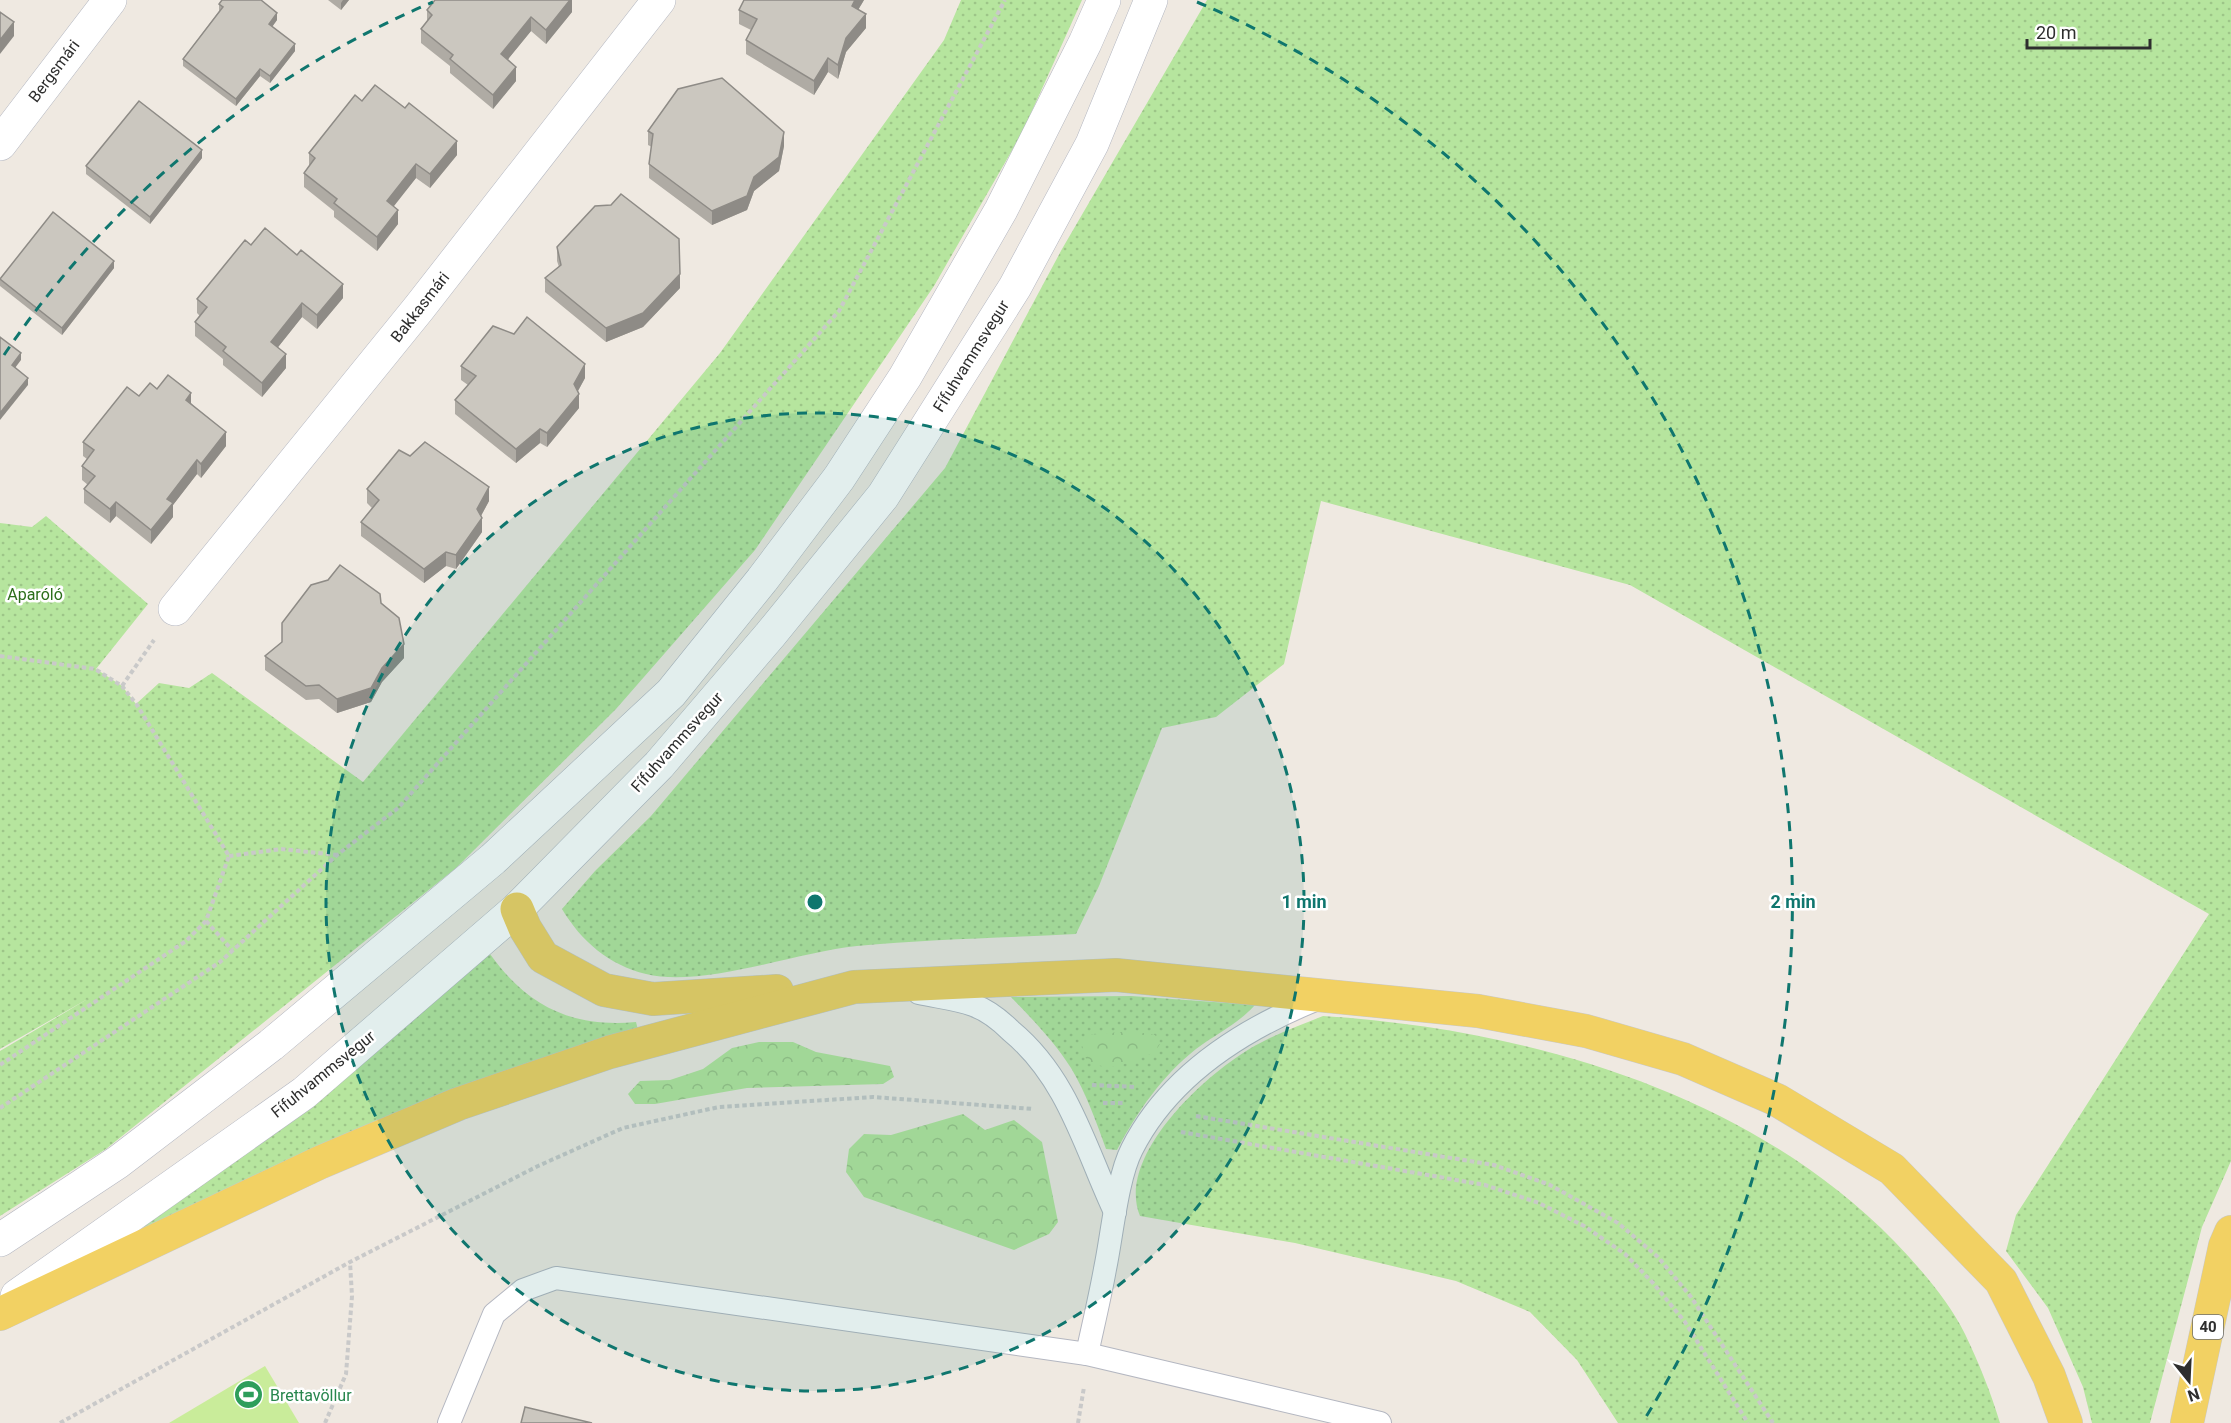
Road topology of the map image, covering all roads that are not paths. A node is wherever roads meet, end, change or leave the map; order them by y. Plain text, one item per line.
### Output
1 (110, 0) edge
2 (659, 0) edge
3 (1104, 0) edge
4 (1151, 0) edge
5 (0, 144) edge
6 (175, 609) road end
7 (671, 693) junction
8 (517, 909) junction
9 (866, 986) junction
10 (1327, 995) junction
11 (1115, 1212) junction
12 (2231, 1232) edge
13 (0, 1240) edge
14 (0, 1309) edge
15 (0, 1314) edge
16 (1087, 1354) junction
17 (449, 1423) edge
18 (1380, 1423) edge
19 (2066, 1423) edge
20 (2187, 1423) edge

1 - 5 main road, Bergsmári
2 - 6 main road, Bakkasmári
3 - 7 main road
4 - 8 main road, Fífuhvammsvegur
7 - 8 main road
7 - 13 main road
8 - 9 main road
8 - 14 main road, Fífuhvammsvegur
9 - 10 main road
9 - 11 lane
9 - 15 main road
10 - 11 lane
10 - 19 main road
11 - 16 lane
12 - 20 main road, 40
16 - 17 lane
16 - 18 lane

